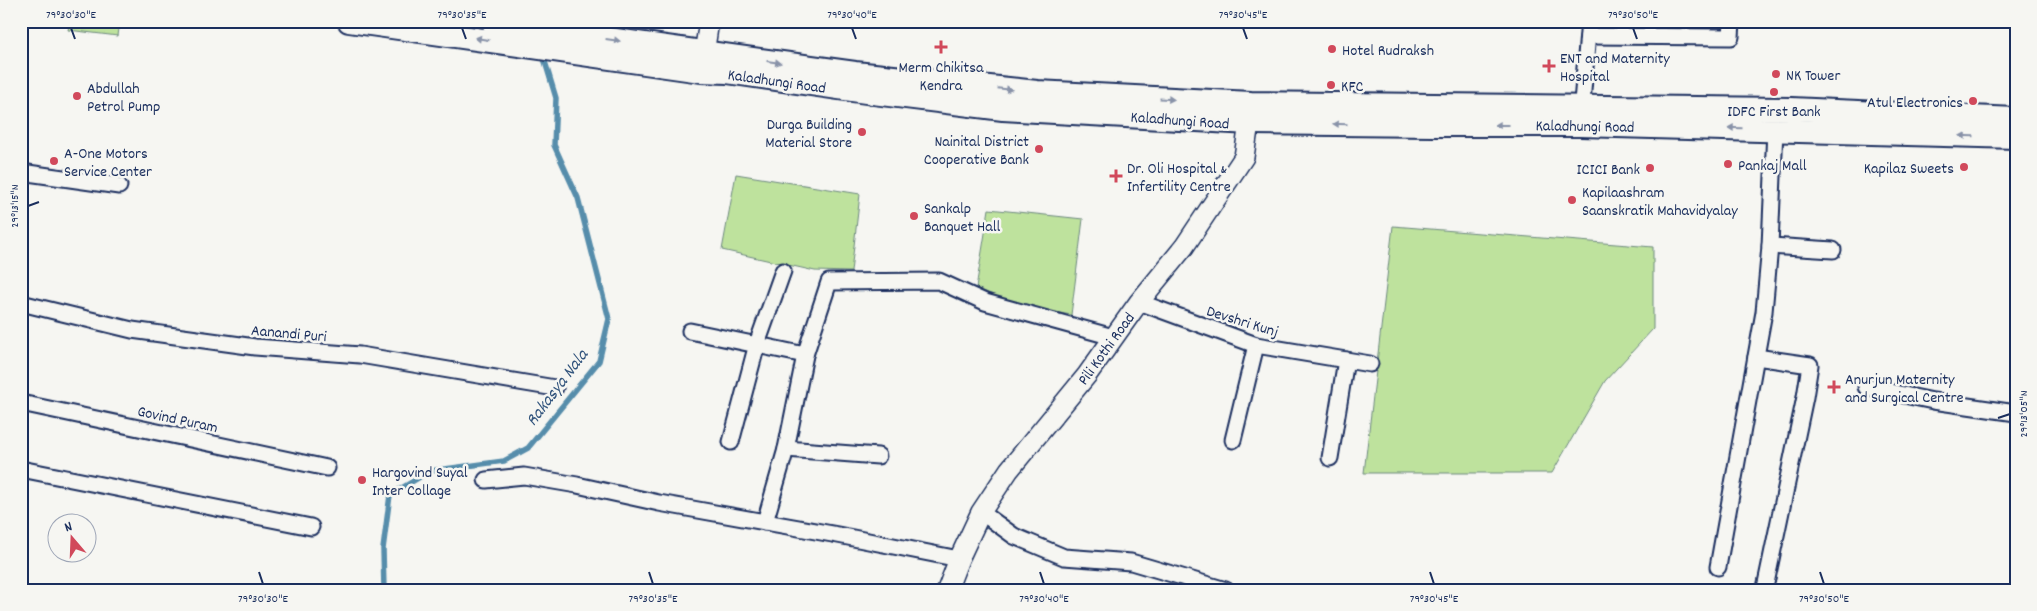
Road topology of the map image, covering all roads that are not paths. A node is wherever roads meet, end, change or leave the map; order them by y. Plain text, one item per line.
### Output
1 (350, 21) edge
2 (492, 21) edge
3 (709, 21) edge
4 (1732, 21) edge
5 (1589, 28) edge
6 (530, 37) junction
7 (703, 62) junction
8 (1250, 113) junction
9 (1581, 115) junction
10 (2016, 119) edge
11 (1786, 122) junction
12 (2016, 137) edge
13 (21, 172) edge
14 (119, 186) dead end
15 (1770, 246) junction
16 (1833, 250) dead end
17 (783, 271) dead end
18 (1139, 302) junction
19 (21, 303) edge
20 (690, 331) dead end
21 (1113, 337) junction
22 (758, 344) junction
23 (1256, 345) junction
24 (805, 355) junction
25 (1756, 357) junction
26 (1346, 360) junction
27 (1370, 364) dead end
28 (1866, 387) dead end
29 (555, 388) dead end
30 (21, 403) edge
31 (2016, 413) edge
32 (1234, 440) dead end
33 (731, 442) dead end
34 (786, 449) junction
35 (878, 456) dead end
36 (1330, 458) dead end
37 (21, 468) edge
38 (327, 468) dead end
39 (486, 480) dead end
40 (981, 512) junction
41 (765, 522) junction
42 (311, 526) dead end
43 (958, 559) junction
44 (1718, 567) dead end
45 (1765, 588) dead end
46 (947, 590) edge
47 (1226, 590) edge

6 -> 1 main road, Kaladhungi Road
2 - 6 main road, Kaladhungi Road
3 - 7 street
4 - 5 street
5 - 9 street
6 - 7 main road, Kaladhungi Road
7 - 8 main road, Kaladhungi Road
8 - 9 main road, Kaladhungi Road
8 - 18 street, Pili Kothi Road
9 - 11 main road, Kaladhungi Road
10 - 11 main road, Kaladhungi Road
12 -> 11 main road, Kaladhungi Road
11 - 15 street
13 - 14 street
15 - 16 street
15 - 25 street
17 - 22 street
18 - 21 street, Pili Kothi Road
18 - 23 street, Devshri Kunj
19 - 29 street, Aanandi Puri
20 - 22 street
21 - 24 street
21 - 40 street, Pili Kothi Road
22 - 24 street
22 - 33 street
23 - 26 street, Devshri Kunj
23 - 32 street
24 - 34 street
25 - 44 street
25 - 45 street
26 - 27 street, Devshri Kunj
26 - 36 street
28 - 31 street
30 - 38 street, Govind Puram
34 - 35 street
34 - 41 street
37 - 42 street
39 - 41 street
40 - 43 street, Pili Kothi Road
40 - 47 street
41 - 43 street
43 - 46 street, Pili Kothi Road

